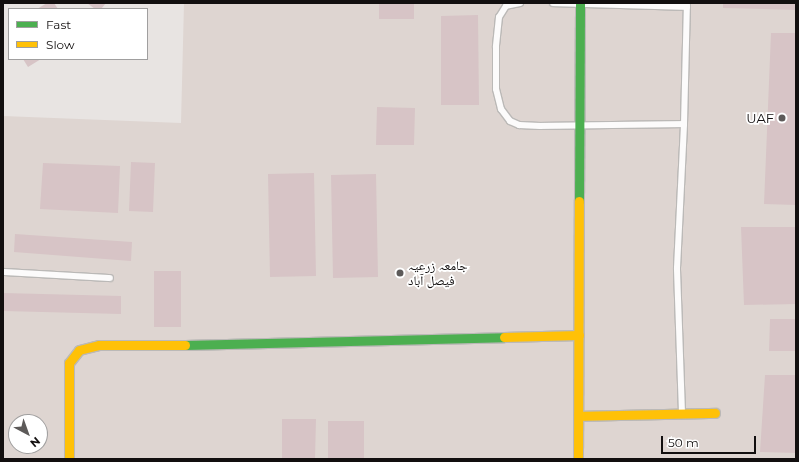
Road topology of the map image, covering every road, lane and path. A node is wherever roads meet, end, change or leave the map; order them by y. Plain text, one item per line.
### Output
1 (520, 3) edge
2 (553, 3) edge
3 (580, 4) edge
4 (687, 5) edge
5 (684, 124) junction
6 (580, 125) junction
7 (3, 272) edge
8 (110, 278) dead end
9 (579, 335) junction
10 (714, 413) dead end
11 (682, 414) junction
12 (579, 416) junction
13 (69, 459) edge
14 (578, 459) edge

1 - 6 lane
2 - 3 lane
3 - 4 lane
3 - 6 street
4 - 5 lane
5 - 6 lane
5 - 11 lane
6 - 9 street
7 - 8 lane
9 - 12 street
9 - 13 street
10 - 11 street
11 - 12 street
12 - 14 street

